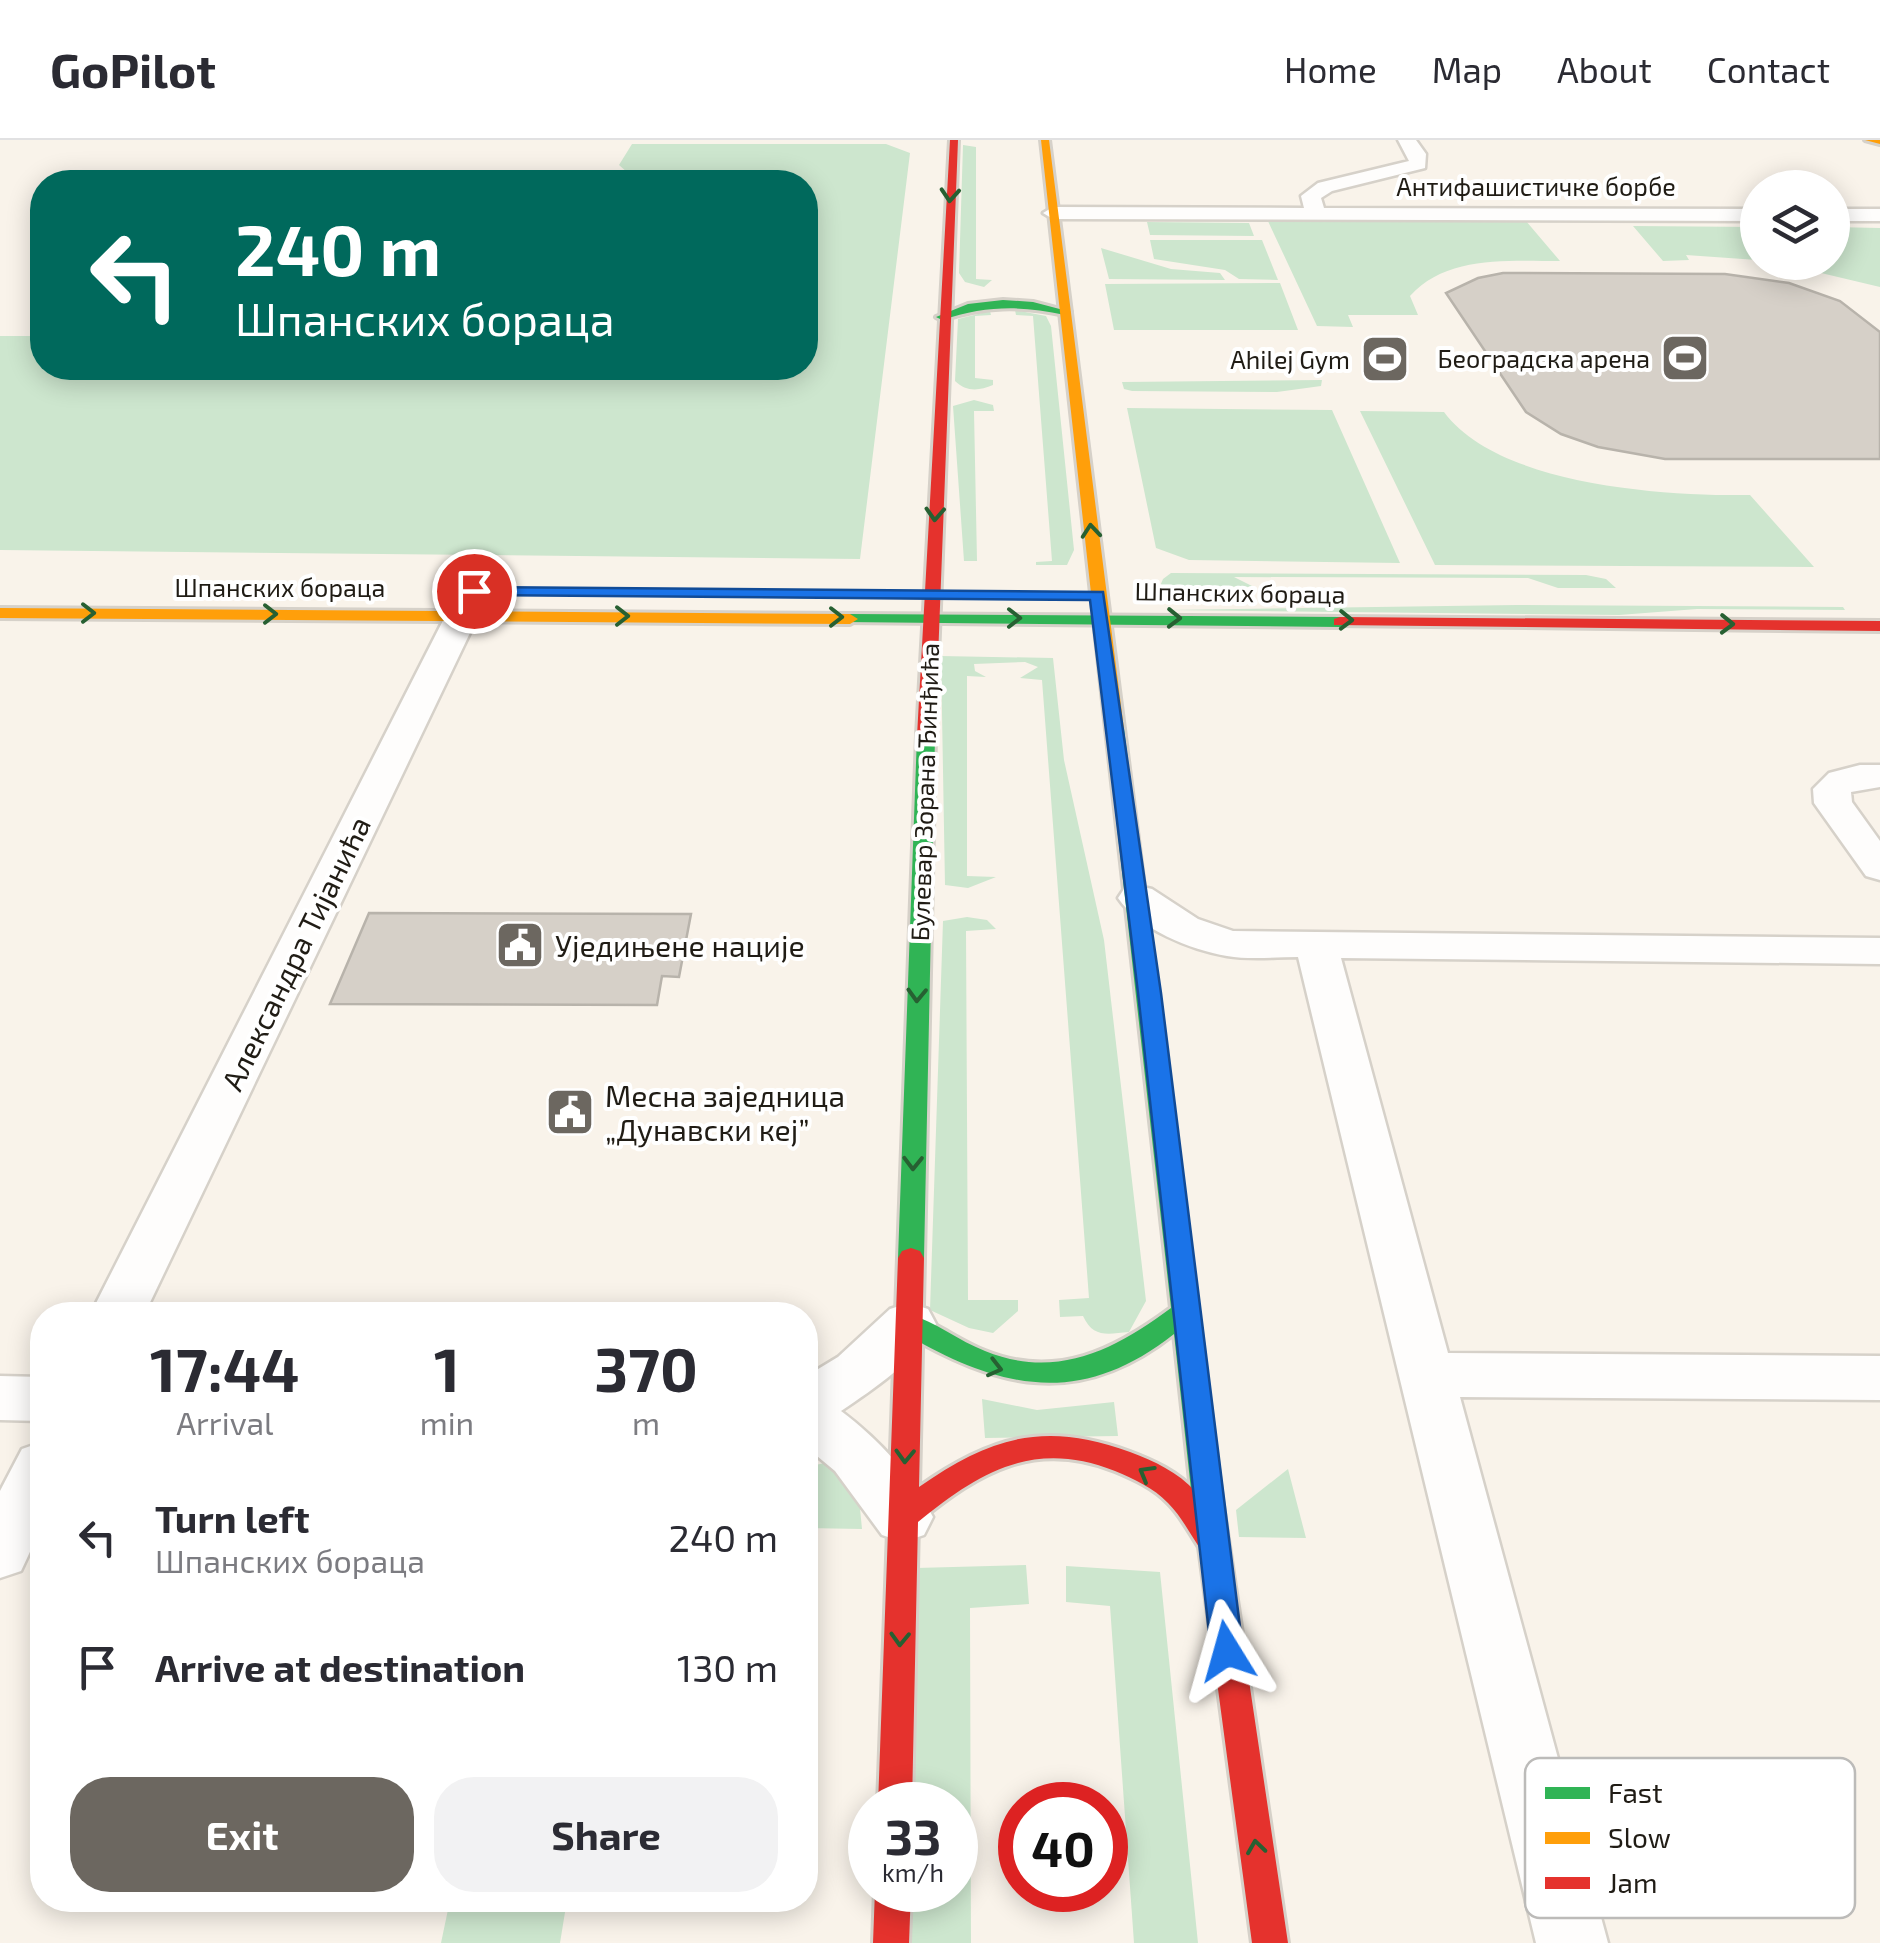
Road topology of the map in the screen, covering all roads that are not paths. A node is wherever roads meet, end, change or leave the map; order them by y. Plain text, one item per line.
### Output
1 (954, 140) edge
2 (1045, 140) edge
3 (1406, 140) edge
4 (1869, 140) edge
5 (1880, 141) edge
6 (1054, 212) junction
7 (1315, 213) junction
8 (1740, 215) edge
9 (1850, 215) edge
10 (1880, 215) edge
11 (944, 278) junction
12 (1062, 280) junction
13 (1065, 312) junction
14 (942, 317) junction
15 (471, 597) junction
16 (930, 599) junction
17 (1098, 601) junction
18 (0, 613) edge
19 (1880, 626) edge
20 (1880, 776) edge
21 (1880, 868) edge
22 (1138, 898) junction
23 (1228, 944) junction
24 (1316, 945) junction
25 (1880, 951) edge
26 (1150, 993) junction
27 (123, 1302) edge
28 (1185, 1311) junction
29 (909, 1324) junction
30 (1426, 1374) junction
31 (1880, 1378) edge
32 (0, 1398) edge
33 (818, 1398) edge
34 (30, 1399) edge
35 (818, 1424) edge
36 (30, 1491) edge
37 (903, 1517) junction
38 (1212, 1542) junction
39 (0, 1552) edge
40 (1525, 1760) edge
41 (896, 1782) edge
42 (892, 1912) edge
43 (1566, 1918) edge
44 (891, 1943) edge
45 (1270, 1943) edge
46 (1572, 1943) edge

1 -> 11 street, Булевар Зорана Ђинђића
2 - 6 street
3 - 7 street, Антифашистичке борбе
4 - 5 street
6 - 7 street, Антифашистичке борбе
6 - 12 street
7 - 8 street, Антифашистичке борбе
9 - 10 street
11 - 12 street
11 - 14 street, Булевар Зорана Ђинђића
12 - 13 street
13 - 14 street
17 -> 13 street
14 -> 16 street, Булевар Зорана Ђинђића
15 -> 16 street, Шпанских бораца
18 -> 15 street, Шпанских бораца
15 - 27 street, Александра Тијанића
16 -> 17 street, Шпанских бораца
16 -> 29 street, Булевар Зорана Ђинђића
17 -> 19 street, Шпанских бораца
17 - 22 street
20 - 21 street
22 - 23 street
22 - 26 street
23 - 24 street
23 - 26 street
24 - 25 street
24 - 30 street
26 - 28 street
29 -> 28 street
28 - 38 street
29 - 33 street
29 -> 37 street, Булевар Зорана Ђинђића
30 - 31 street
30 - 40 street
32 - 34 street
35 - 37 street
36 - 39 street
38 -> 37 street
37 -> 41 street, Булевар Зорана Ђинђића
45 -> 38 street
42 - 44 street
43 - 46 street

